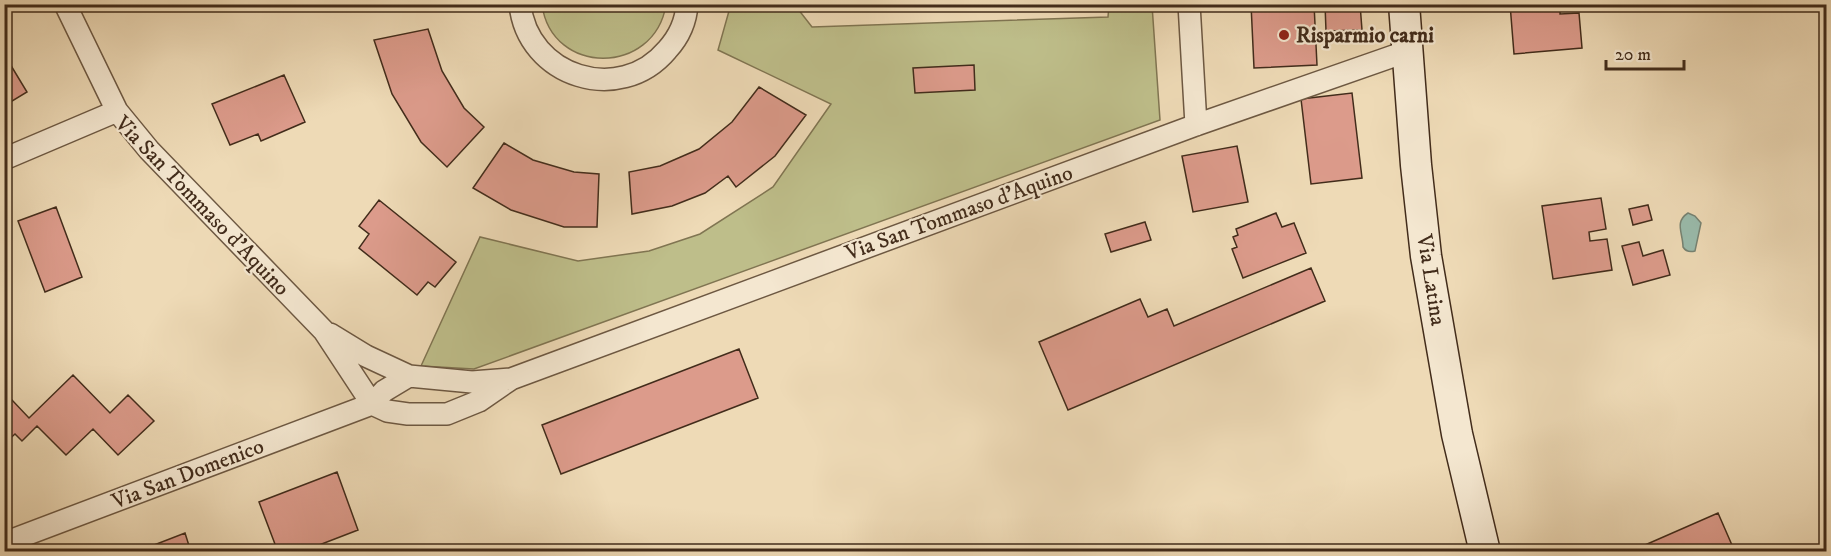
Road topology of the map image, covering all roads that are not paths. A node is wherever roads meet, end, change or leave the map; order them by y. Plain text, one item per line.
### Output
1 (65, 4) edge
2 (520, 4) edge
3 (687, 4) edge
4 (1189, 4) edge
5 (1404, 4) edge
6 (1408, 51) junction
7 (117, 111) junction
8 (1196, 125) junction
9 (4, 159) edge
10 (324, 331) junction
11 (409, 376) junction
12 (511, 379) junction
13 (372, 404) junction
14 (4, 543) edge
15 (1485, 552) edge

1 - 7 street
2 - 3 street
4 - 8 street
5 - 6 main road, Via Latina
6 - 8 street, Via San Tommaso d'Aquino
6 - 15 main road, Via Latina
7 - 9 street, Via San Tommaso d'Aquino
7 - 10 street, Via San Tommaso d'Aquino
8 - 12 street, Via San Tommaso d'Aquino
10 - 11 street, Via San Tommaso d'Aquino
10 - 13 street, Via San Tommaso d'Aquino
11 - 12 street, Via San Tommaso d'Aquino
11 - 13 street
12 - 13 street, Via San Tommaso d'Aquino
13 - 14 street, Via San Domenico

